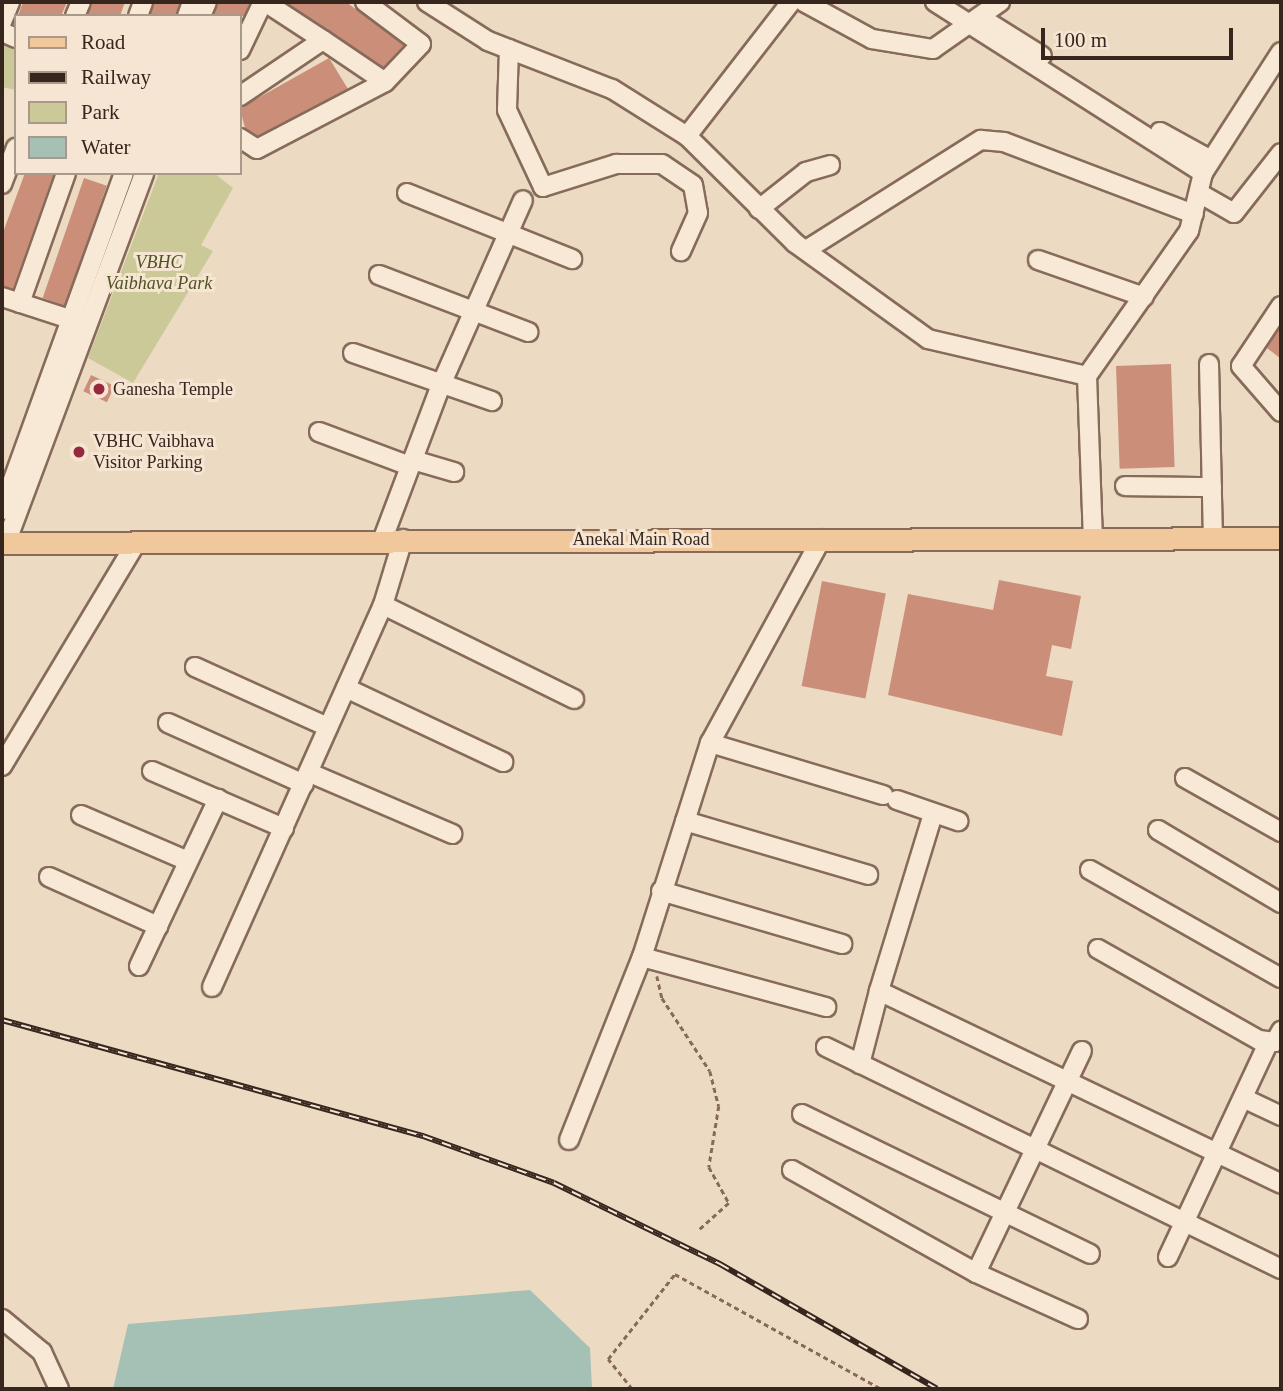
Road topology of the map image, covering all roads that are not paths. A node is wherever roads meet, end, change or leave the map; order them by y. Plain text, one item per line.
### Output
1 (10, 2) edge
2 (264, 2) edge
3 (365, 2) edge
4 (427, 2) edge
5 (791, 2) edge
6 (804, 2) edge
7 (935, 2) edge
8 (1000, 2) edge
9 (973, 20) junction
10 (2, 22) edge
11 (323, 40) junction
12 (242, 46) edge
13 (509, 49) junction
14 (1281, 52) edge
15 (384, 82) junction
16 (242, 95) edge
17 (687, 136) junction
18 (242, 139) edge
19 (14, 153) edge
20 (1281, 153) edge
21 (830, 165) dead end
22 (1207, 166) junction
23 (65, 175) edge
24 (123, 175) edge
25 (143, 175) edge
26 (726, 177) junction
27 (2, 184) edge
28 (693, 185) junction
29 (1199, 192) junction
30 (407, 194) dead end
31 (523, 200) dead end
32 (759, 209) junction
33 (1194, 214) junction
34 (508, 232) junction
35 (806, 250) junction
36 (681, 251) dead end
37 (572, 259) dead end
38 (1038, 260) dead end
39 (379, 275) dead end
40 (2, 297) edge
41 (1144, 297) junction
42 (20, 303) junction
43 (1281, 306) edge
44 (475, 309) junction
45 (71, 319) junction
46 (89, 325) junction
47 (528, 332) dead end
48 (353, 353) dead end
49 (1209, 365) dead end
50 (1087, 376) junction
51 (440, 385) junction
52 (492, 401) dead end
53 (1281, 412) edge
54 (319, 432) dead end
55 (411, 463) junction
56 (454, 472) dead end
57 (1125, 486) dead end
58 (1212, 487) junction
59 (2, 510) edge
60 (1213, 538) junction
61 (1281, 538) edge
62 (821, 539) junction
63 (393, 540) junction
64 (1093, 540) junction
65 (136, 542) junction
66 (4, 543) edge
67 (383, 605) junction
68 (195, 667) dead end
69 (346, 688) junction
70 (574, 699) dead end
71 (167, 723) dead end
72 (328, 727) junction
73 (710, 743) junction
74 (503, 761) dead end
75 (2, 766) edge
76 (152, 771) dead end
77 (307, 778) junction
78 (1185, 778) dead end
79 (218, 799) junction
80 (933, 814) junction
81 (80, 815) dead end
82 (685, 821) junction
83 (958, 821) dead end
84 (284, 828) junction
85 (1158, 830) dead end
86 (1281, 832) edge
87 (452, 834) dead end
88 (188, 860) junction
89 (1090, 870) dead end
90 (868, 875) dead end
91 (49, 877) dead end
92 (661, 891) junction
93 (1281, 904) edge
94 (158, 926) junction
95 (842, 944) dead end
96 (1098, 949) dead end
97 (648, 958) junction
98 (139, 966) dead end
99 (1281, 978) edge
100 (212, 987) dead end
101 (879, 990) junction
102 (826, 1007) dead end
103 (1281, 1031) edge
104 (1268, 1044) junction
105 (826, 1047) dead end
106 (1082, 1052) dead end
107 (860, 1064) junction
108 (1067, 1081) junction
109 (1244, 1098) junction
110 (802, 1114) dead end
111 (1281, 1116) edge
112 (569, 1140) dead end
113 (1036, 1149) junction
114 (1217, 1154) junction
115 (792, 1170) dead end
116 (1281, 1184) edge
117 (1004, 1214) junction
118 (1185, 1221) junction
119 (1090, 1254) dead end
120 (1168, 1257) dead end
121 (1281, 1269) edge
122 (976, 1273) junction
123 (2, 1319) edge
124 (1078, 1319) dead end
125 (59, 1389) edge

1 - 10 street
2 - 11 street
2 - 12 street
3 - 15 street
4 - 13 street
5 - 17 street
6 - 9 street
7 - 9 street
8 - 9 street
9 - 22 street
11 - 15 street
11 - 16 street
13 - 17 street
13 - 28 street
14 - 22 street
15 - 18 street
17 - 26 street
19 - 27 street
20 - 29 street
21 - 32 street
22 - 29 street
23 - 42 street
24 - 45 street
25 - 46 street
26 - 28 street
26 - 32 street
28 - 36 street
29 - 33 street
30 - 34 street
31 - 34 street
32 - 35 street
33 - 35 street
33 - 41 street
34 - 37 street
34 - 44 street
35 - 50 street
38 - 41 street
39 - 44 street
40 - 42 street
41 - 50 street
42 - 45 street
43 - 53 street
44 - 47 street
44 - 51 street
45 - 46 street
45 - 59 street
46 - 66 street
48 - 51 street
49 - 58 street
50 - 64 street
51 - 52 street
51 - 55 street
54 - 55 street
55 - 56 street
55 - 63 street
57 - 58 street
58 - 60 street
60 - 61 main road, Anekal Main Road
60 - 64 main road, Anekal Main Road
62 - 63 main road, Anekal Main Road
62 - 64 main road, Anekal Main Road
62 - 73 street
63 - 65 main road, Anekal Main Road
63 - 67 street
65 - 66 main road, Anekal Main Road
65 - 75 street
67 - 69 street
67 - 70 street
68 - 72 street
69 - 72 street
69 - 74 street
71 - 77 street
72 - 77 street
73 - 80 street
73 - 82 street
76 - 79 street
77 - 84 street
77 - 87 street
78 - 86 street
79 - 84 street
79 - 88 street
80 - 83 street
80 - 101 street
81 - 88 street
82 - 90 street
82 - 92 street
84 - 100 street
85 - 93 street
88 - 94 street
89 - 99 street
91 - 94 street
92 - 95 street
92 - 97 street
94 - 98 street
96 - 104 street
97 - 102 street
97 - 112 street
101 - 107 street
101 - 108 street
103 - 104 street
104 - 109 street
105 - 107 street
106 - 108 street
107 - 113 street
108 - 113 street
108 - 114 street
109 - 111 street
109 - 114 street
110 - 117 street
113 - 117 street
113 - 118 street
114 - 116 street
114 - 118 street
115 - 122 street
117 - 119 street
117 - 122 street
118 - 120 street
118 - 121 street
122 - 124 street
123 - 125 street

